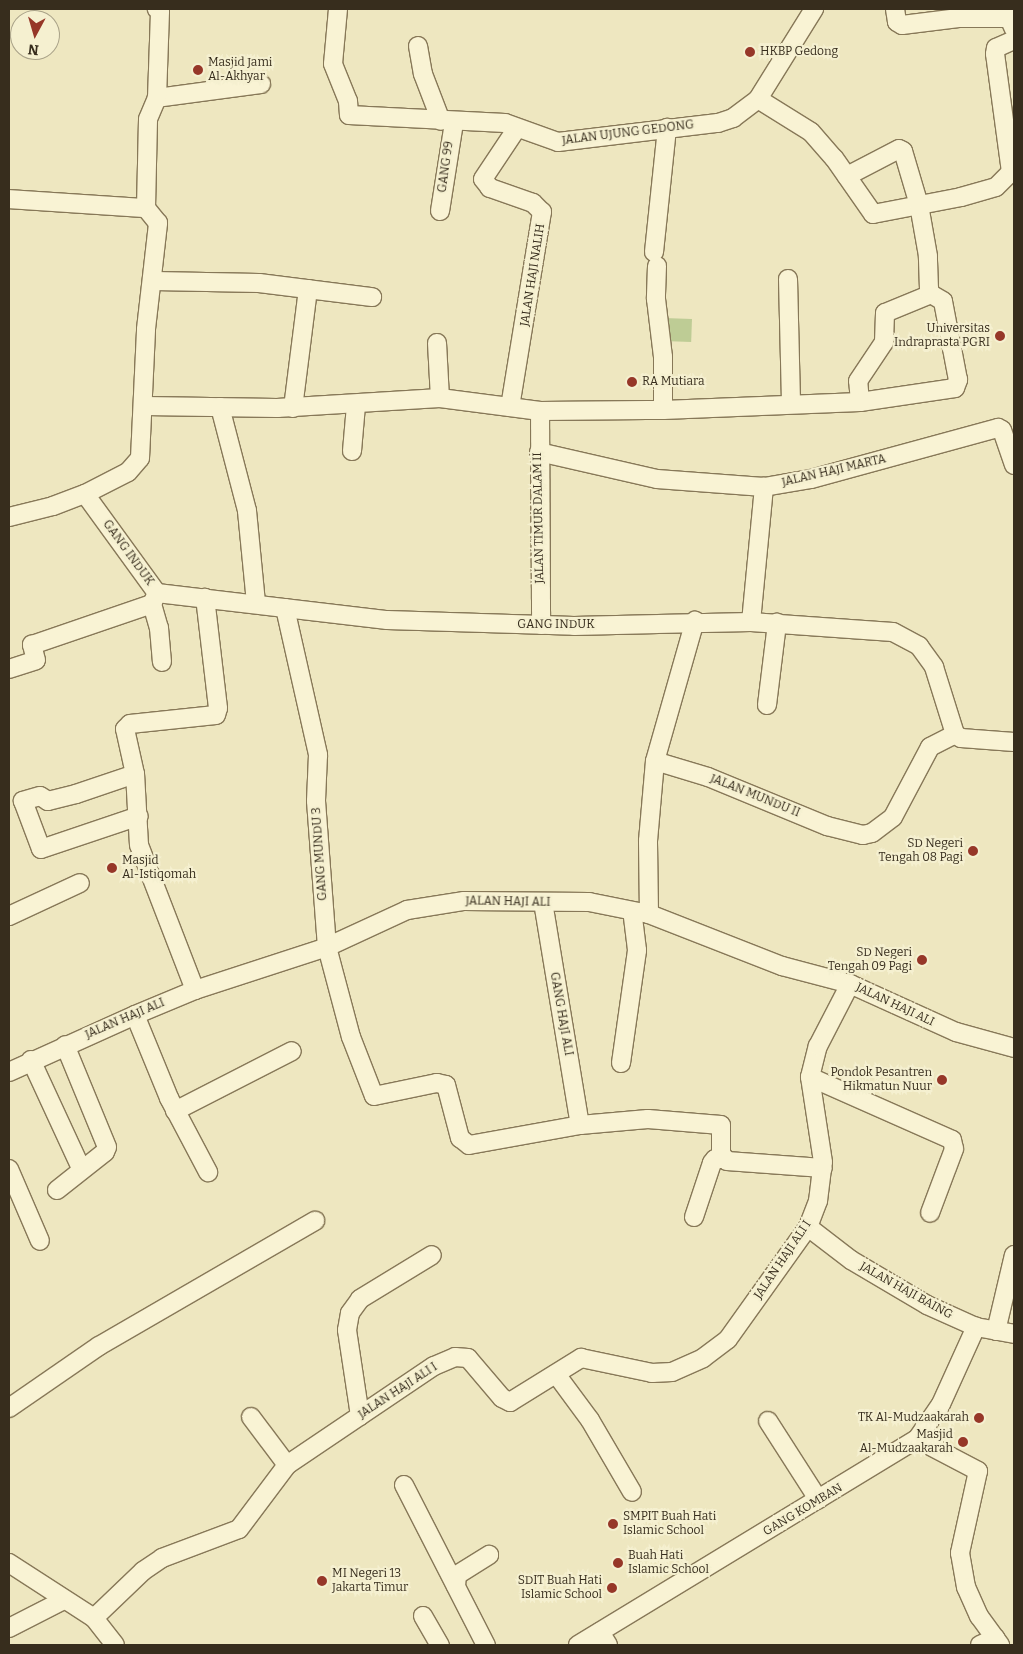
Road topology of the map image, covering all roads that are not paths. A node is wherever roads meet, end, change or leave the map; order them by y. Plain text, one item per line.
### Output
1 (157, 9) edge
2 (338, 9) edge
3 (814, 9) edge
4 (895, 9) edge
5 (1014, 29) edge
6 (1014, 40) edge
7 (418, 46) dead end
8 (261, 84) dead end
9 (157, 98) junction
10 (758, 98) junction
11 (448, 122) junction
12 (517, 128) junction
13 (667, 128) junction
14 (847, 176) junction
15 (9, 199) edge
16 (919, 205) junction
17 (146, 208) junction
18 (440, 211) dead end
19 (788, 279) dead end
20 (154, 281) junction
21 (308, 289) junction
22 (931, 294) junction
23 (372, 297) dead end
24 (437, 344) dead end
25 (440, 398) junction
26 (860, 402) junction
27 (791, 404) junction
28 (356, 405) junction
29 (145, 406) junction
30 (220, 407) junction
31 (293, 408) junction
32 (510, 408) junction
33 (663, 410) junction
34 (540, 411) junction
35 (352, 451) dead end
36 (538, 452) junction
37 (1014, 464) edge
38 (764, 487) junction
39 (85, 494) junction
40 (11, 514) edge
41 (155, 598) junction
42 (205, 598) junction
43 (256, 604) junction
44 (285, 608) junction
45 (695, 621) junction
46 (751, 622) junction
47 (777, 623) junction
48 (541, 625) junction
49 (162, 662) dead end
50 (9, 669) edge
51 (767, 705) dead end
52 (955, 734) junction
53 (1014, 742) edge
54 (655, 761) junction
55 (135, 774) junction
56 (139, 816) junction
57 (80, 883) dead end
58 (543, 902) junction
59 (641, 912) junction
60 (9, 916) edge
61 (327, 947) junction
62 (850, 984) junction
63 (195, 990) junction
64 (135, 1015) junction
65 (65, 1045) junction
66 (1014, 1048) edge
67 (292, 1052) dead end
68 (31, 1060) junction
69 (621, 1063) dead end
70 (9, 1072) edge
71 (810, 1077) junction
72 (175, 1111) junction
73 (580, 1125) junction
74 (723, 1159) junction
75 (81, 1168) junction
76 (823, 1168) junction
77 (9, 1169) edge
78 (208, 1172) dead end
79 (57, 1190) dead end
80 (930, 1213) dead end
81 (694, 1217) dead end
82 (315, 1221) dead end
83 (808, 1227) junction
84 (40, 1241) dead end
85 (432, 1255) dead end
86 (1014, 1256) edge
87 (976, 1327) junction
88 (996, 1331) junction
89 (1014, 1334) edge
90 (556, 1374) junction
91 (9, 1408) edge
92 (360, 1416) junction
93 (251, 1417) dead end
94 (768, 1421) dead end
95 (917, 1439) junction
96 (286, 1465) junction
97 (404, 1485) dead end
98 (632, 1492) dead end
99 (818, 1500) junction
100 (489, 1554) dead end
101 (9, 1563) edge
102 (456, 1586) junction
103 (64, 1600) junction
104 (423, 1616) dead end
105 (94, 1618) junction
106 (9, 1628) edge
107 (604, 1639) edge
108 (998, 1641) edge
109 (115, 1645) edge
110 (440, 1645) edge
111 (486, 1645) edge
112 (578, 1645) edge
113 (980, 1645) edge

1 - 9 street
2 - 11 street, JALAN UJUNG GEDONG
3 - 10 street, JALAN UJUNG GEDONG
4 - 5 street
6 - 16 street
7 - 11 street
8 - 9 street
9 - 17 street
10 - 13 street, JALAN UJUNG GEDONG
10 - 14 street
11 - 12 street, JALAN UJUNG GEDONG
11 - 18 street, GANG 99
12 - 13 street, JALAN UJUNG GEDONG
12 - 32 street, JALAN HAJI NALIH
13 - 33 street
14 - 16 street
14 - 16 street
15 - 17 street
16 - 22 street
17 - 20 street
19 - 27 street
20 - 21 street
20 - 29 street
21 - 23 street
21 - 31 street
22 - 26 street
22 - 26 street
24 - 25 street
25 - 28 street
25 - 32 street
26 - 27 street
27 - 33 street
28 - 31 street
28 - 35 street
29 - 30 street
29 - 39 street
30 - 31 street
30 - 43 street
32 - 34 street
33 - 34 street
34 - 36 street, JALAN TIMUR DALAM II
36 - 38 street, JALAN HAJI MARTA
36 - 48 street, JALAN TIMUR DALAM II
37 - 38 street, JALAN HAJI MARTA
38 - 46 street
39 - 40 street
39 - 41 street, GANG INDUK
41 - 42 street, GANG INDUK
41 - 49 street
41 - 50 street
42 - 43 street, GANG INDUK
42 - 55 street
43 - 44 street, GANG INDUK
44 - 48 street, GANG INDUK
44 - 61 street, GANG MUNDU 3
45 - 46 street, GANG INDUK
45 - 48 street, GANG INDUK
45 - 54 street
46 - 47 street, GANG INDUK
47 - 51 street
47 - 52 street, GANG INDUK
52 - 53 street
52 - 54 street, JALAN MUNDU II
54 - 59 street
55 - 56 street
55 - 56 street
56 - 63 street
57 - 60 street
58 - 59 street, JALAN HAJI ALI
58 - 61 street, JALAN HAJI ALI
58 - 73 street, GANG HAJI ALI
59 - 62 street, JALAN HAJI ALI
59 - 69 street
61 - 63 street, JALAN HAJI ALI
61 - 73 street, GANG MUNDU 3
62 - 66 street, JALAN HAJI ALI
62 - 71 street, JALAN HAJI ALI I
63 - 64 street, JALAN HAJI ALI
64 - 65 street, JALAN HAJI ALI
64 - 72 street
65 - 68 street, JALAN HAJI ALI
65 - 75 street
67 - 72 street
68 - 70 street, JALAN HAJI ALI
68 - 75 street
71 - 76 street, JALAN HAJI ALI I
71 - 80 street
72 - 78 street
73 - 74 street
74 - 76 street
74 - 81 street
75 - 79 street
76 - 83 street, JALAN HAJI ALI I
77 - 84 street
82 - 91 street
83 - 87 street, JALAN HAJI BAING
83 - 90 street, JALAN HAJI ALI I
85 - 92 street
86 - 88 street
87 - 88 street, JALAN HAJI BAING
87 - 95 street, GANG KOMBAN
88 - 89 street, JALAN HAJI BAING
90 - 92 street, JALAN HAJI ALI I
90 - 98 street
92 - 96 street, JALAN HAJI ALI I
93 - 96 street
94 - 99 street
95 - 99 street, GANG KOMBAN
95 - 108 street
96 - 105 street, JALAN HAJI ALI I
97 - 102 street
99 - 107 street, GANG KOMBAN
100 - 102 street
101 - 103 street
102 - 111 street
103 - 105 street
103 - 106 street
104 - 110 street
105 - 109 street
107 - 112 street, GANG KOMBAN
108 - 113 street

